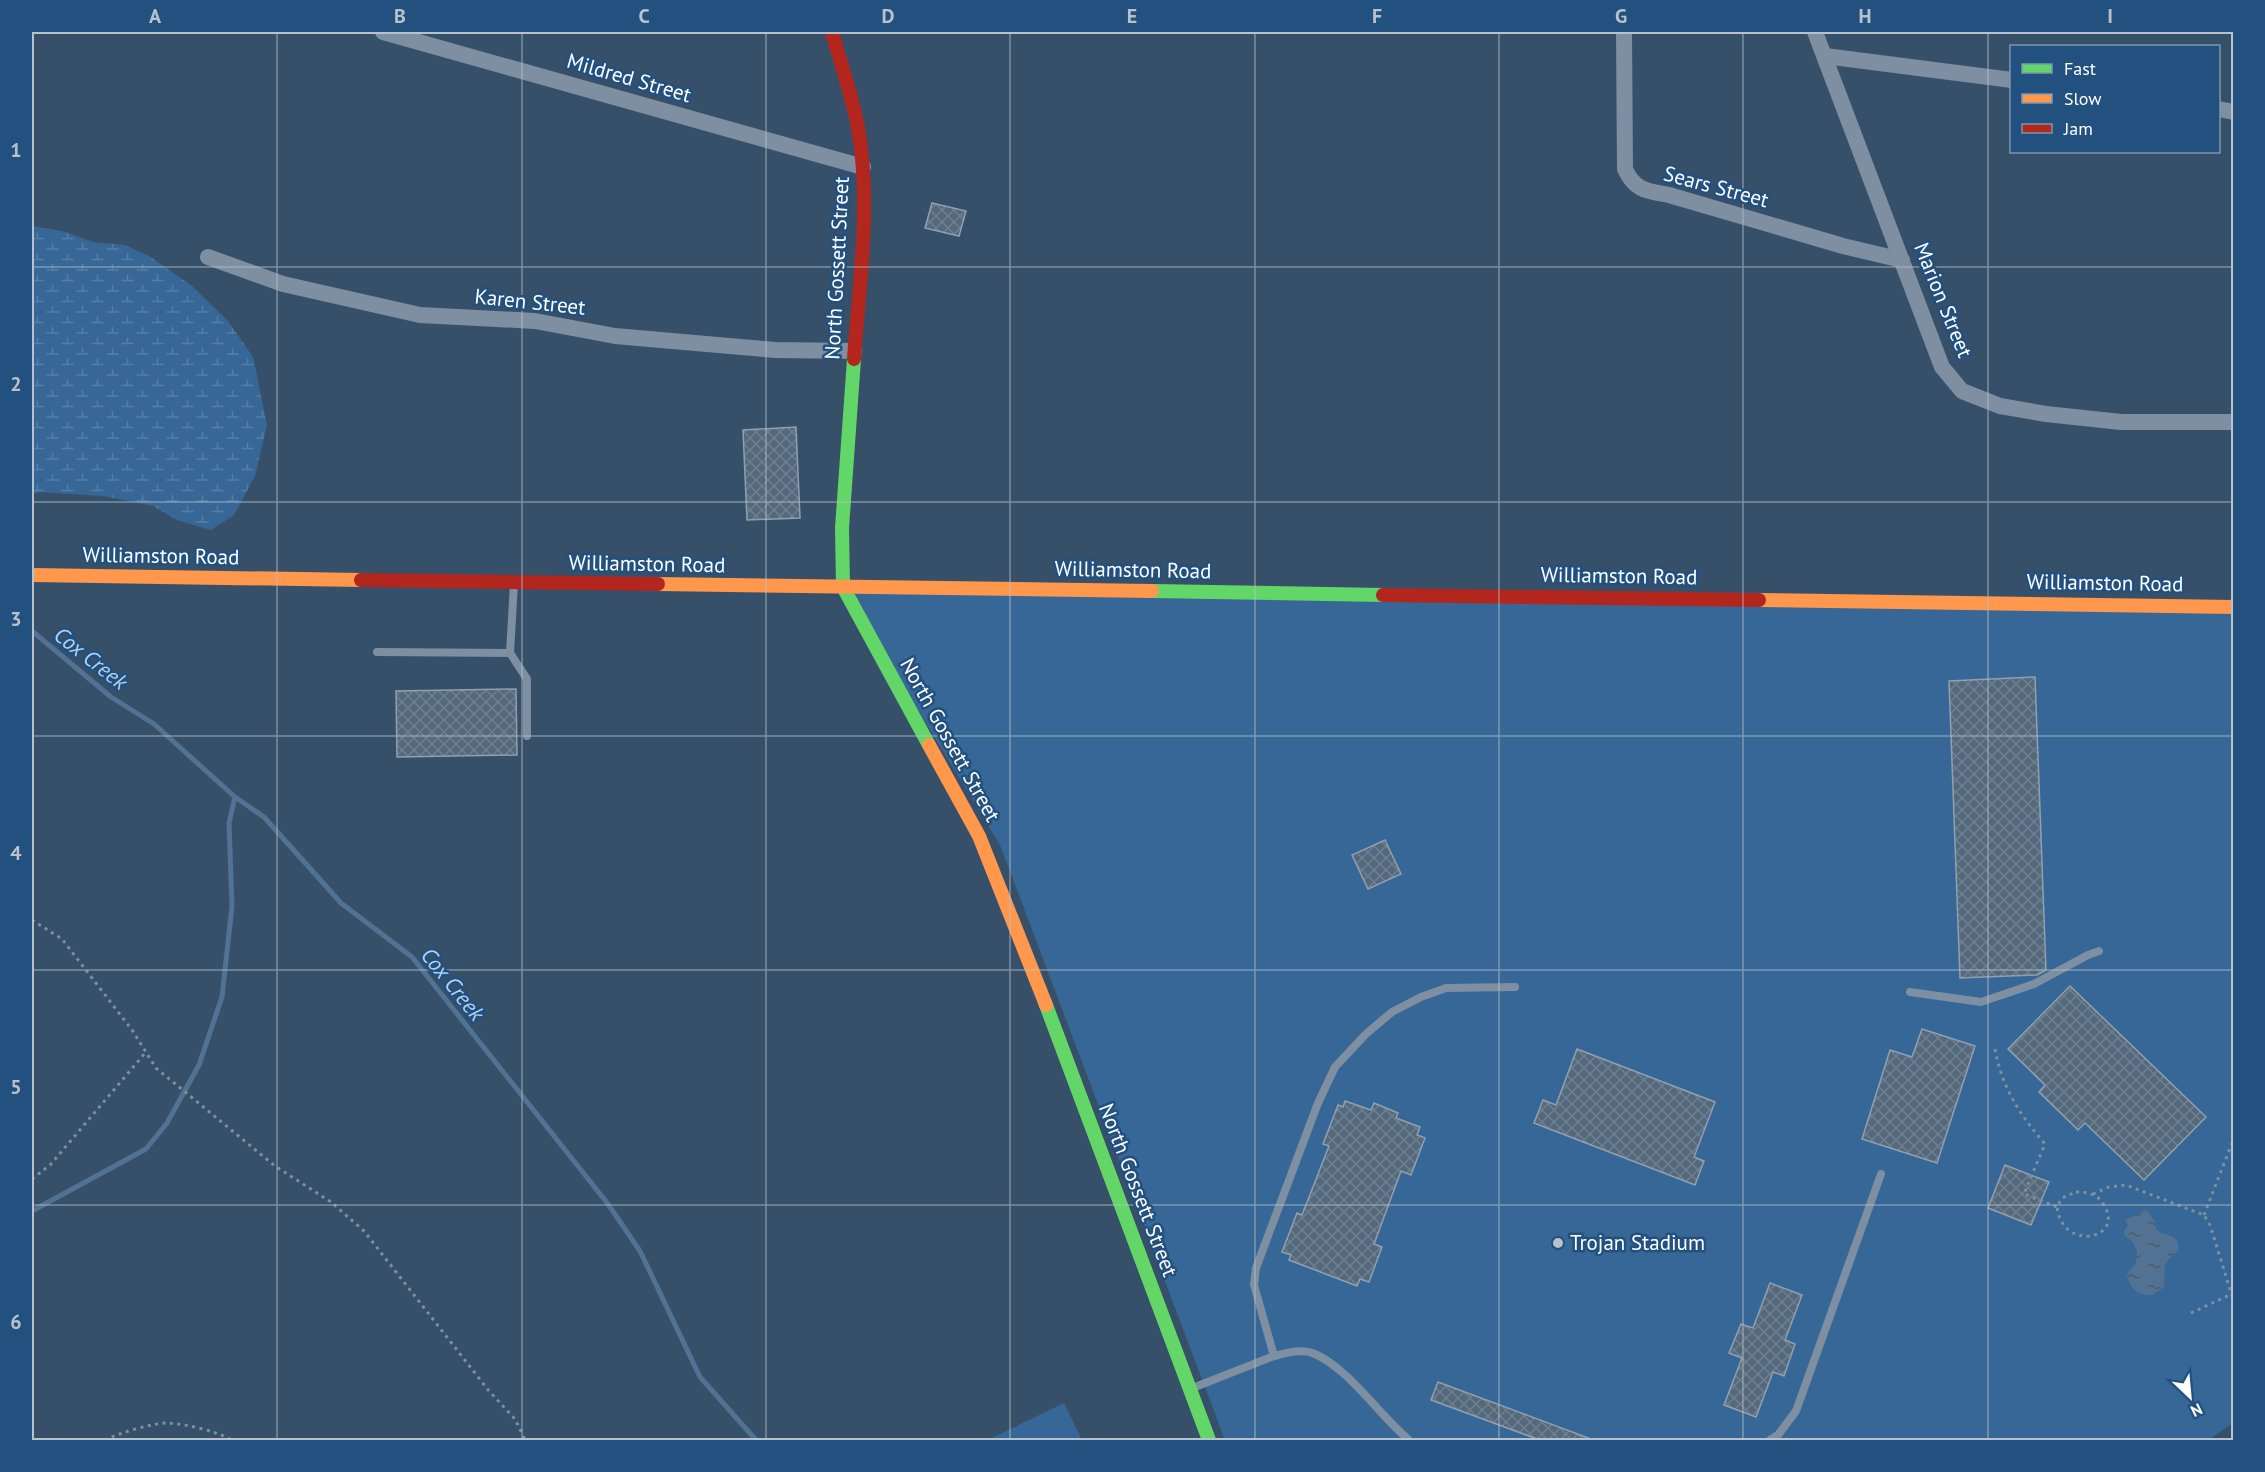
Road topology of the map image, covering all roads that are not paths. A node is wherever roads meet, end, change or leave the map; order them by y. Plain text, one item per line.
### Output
1 (383, 32) edge
2 (832, 32) edge
3 (1623, 32) edge
4 (1815, 32) edge
5 (1825, 56) junction
6 (2010, 80) edge
7 (863, 167) junction
8 (208, 257) dead end
9 (1902, 260) junction
10 (854, 351) junction
11 (2234, 422) edge
12 (32, 575) edge
13 (514, 583) junction
14 (843, 587) junction
15 (2234, 607) edge
16 (377, 652) dead end
17 (510, 653) junction
18 (527, 736) dead end
19 (2099, 951) dead end
20 (1515, 987) dead end
21 (1910, 992) dead end
22 (1881, 1174) dead end
23 (1274, 1356) junction
24 (1190, 1389) junction
25 (1209, 1440) edge
26 (1408, 1440) edge
27 (1770, 1440) edge

1 - 7 street, Mildred Street
2 - 7 main road, North Gossett Street
3 - 9 street, Sears Street
4 - 5 street, Marion Street
5 - 6 street
5 - 9 street, Marion Street
7 - 10 main road, North Gossett Street
8 - 10 street, Karen Street
9 - 11 street, Marion Street
10 - 14 main road, North Gossett Street
12 - 13 main road, Williamston Road
13 - 14 main road, Williamston Road
13 - 17 lane
14 - 15 main road, Williamston Road
14 - 24 main road, North Gossett Street
16 - 17 lane
17 - 18 lane
19 - 21 lane
20 - 23 lane
22 - 27 lane
23 - 24 lane
23 - 26 lane
24 - 25 main road, North Gossett Street

